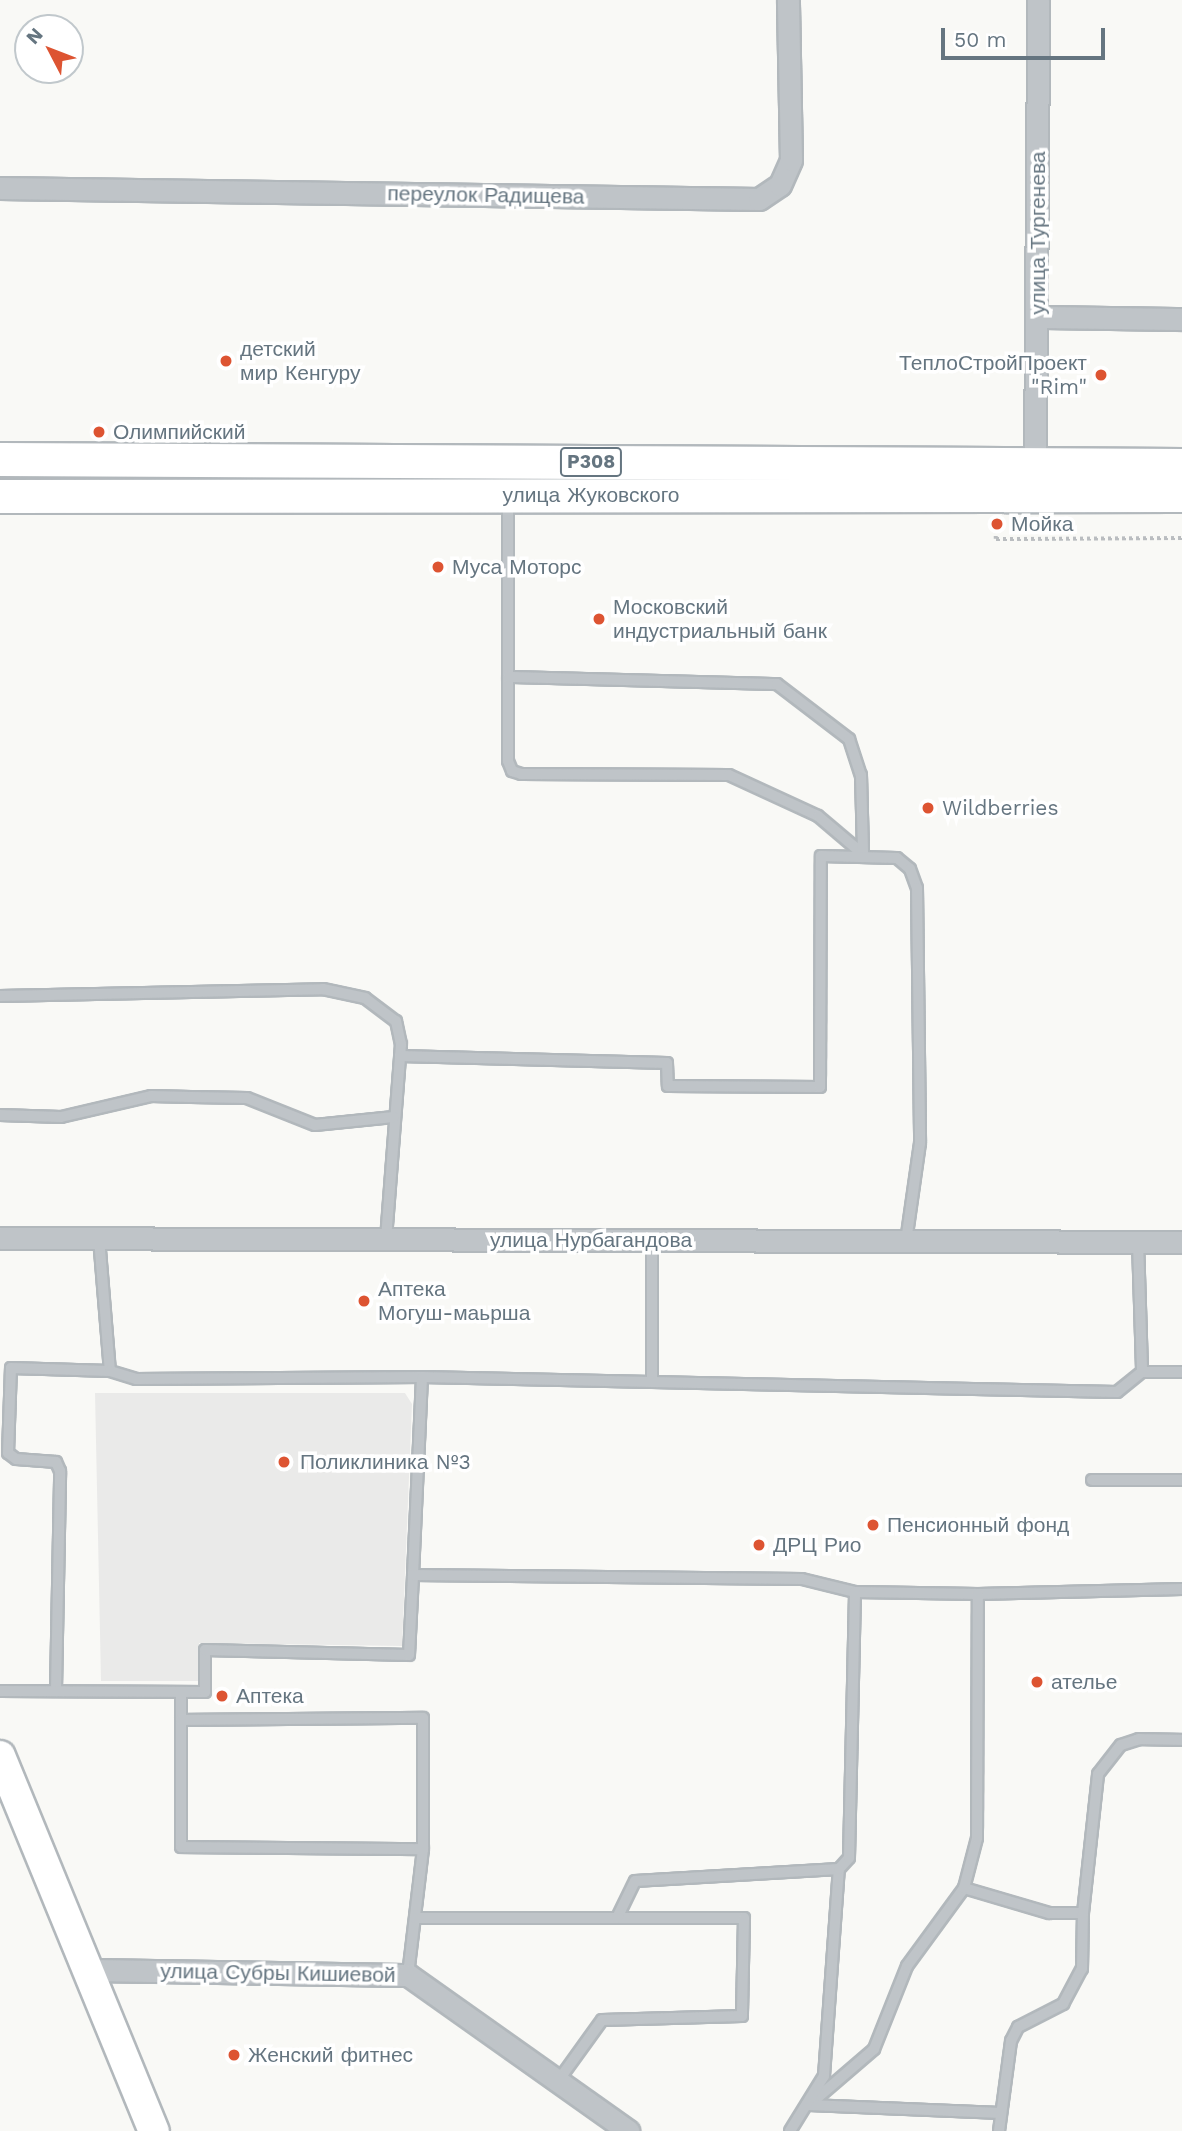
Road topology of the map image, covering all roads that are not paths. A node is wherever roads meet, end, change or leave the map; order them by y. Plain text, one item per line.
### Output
1 (788, 0) edge
2 (1038, 0) edge
3 (0, 188) edge
4 (1038, 317) junction
5 (1182, 319) edge
6 (0, 459) edge
7 (1035, 465) junction
8 (1182, 465) edge
9 (508, 495) junction
10 (1182, 495) edge
11 (0, 496) edge
12 (508, 677) junction
13 (863, 854) junction
14 (0, 996) edge
15 (400, 1056) junction
16 (0, 1115) edge
17 (394, 1117) junction
18 (0, 1238) edge
19 (99, 1238) junction
20 (386, 1239) junction
21 (652, 1240) junction
22 (906, 1241) junction
23 (1138, 1242) junction
24 (1182, 1242) edge
25 (110, 1371) junction
26 (1142, 1371) junction
27 (1182, 1372) edge
28 (422, 1377) junction
29 (652, 1382) junction
30 (1093, 1480) dead end
31 (1182, 1480) edge
32 (413, 1576) junction
33 (1182, 1589) edge
34 (855, 1592) junction
35 (978, 1594) junction
36 (55, 1689) junction
37 (0, 1691) edge
38 (181, 1692) junction
39 (181, 1720) junction
40 (1182, 1740) edge
41 (0, 1756) edge
42 (423, 1849) junction
43 (839, 1869) junction
44 (964, 1888) junction
45 (1083, 1913) junction
46 (415, 1918) junction
47 (617, 1918) junction
48 (88, 1970) junction
49 (408, 1975) junction
50 (558, 2081) junction
51 (809, 2105) junction
52 (1001, 2113) junction
53 (154, 2131) edge
54 (628, 2131) edge
55 (790, 2131) edge
56 (999, 2131) edge

1 - 3 street, переулок Радищева
2 - 4 street, улица Тургенева
4 - 5 street
4 - 7 street, улица Тургенева
6 - 7 main road, P308
7 - 8 main road, P308
9 - 10 main road, улица Жуковского / P308
9 - 11 main road, улица Жуковского / P308
9 - 12 lane
12 - 13 lane
12 - 13 lane
13 - 15 lane
13 - 22 lane
14 - 15 lane
15 - 17 lane
16 - 17 lane
17 - 20 lane
18 - 19 street, улица Нурбагандова
19 - 20 street, улица Нурбагандова
19 - 25 lane
20 - 21 street, улица Нурбагандова
21 - 22 street, улица Нурбагандова
21 - 29 lane
22 - 23 street, улица Нурбагандова
23 - 24 street, улица Нурбагандова
23 - 26 lane
25 - 28 lane
25 - 36 lane
26 - 27 lane
26 - 29 lane
28 - 29 lane
28 - 32 lane
30 - 31 lane
32 - 34 lane
32 - 38 lane
33 - 35 lane
34 - 35 lane
34 - 43 lane
35 - 44 lane
36 - 37 lane
36 - 38 lane
38 - 39 lane
39 - 42 lane
39 - 42 lane
40 - 45 lane
41 - 48 street
42 - 46 lane
43 - 47 lane
43 - 51 lane
44 - 45 lane
44 - 51 lane
45 - 52 lane
46 - 47 lane
46 - 49 lane
47 - 50 lane
48 - 49 street, улица Субры Кишиевой
48 - 53 street
49 - 50 street, улица Субры Кишиевой
50 - 54 street, улица Субры Кишиевой
51 - 52 lane
51 - 55 lane
52 - 56 lane

